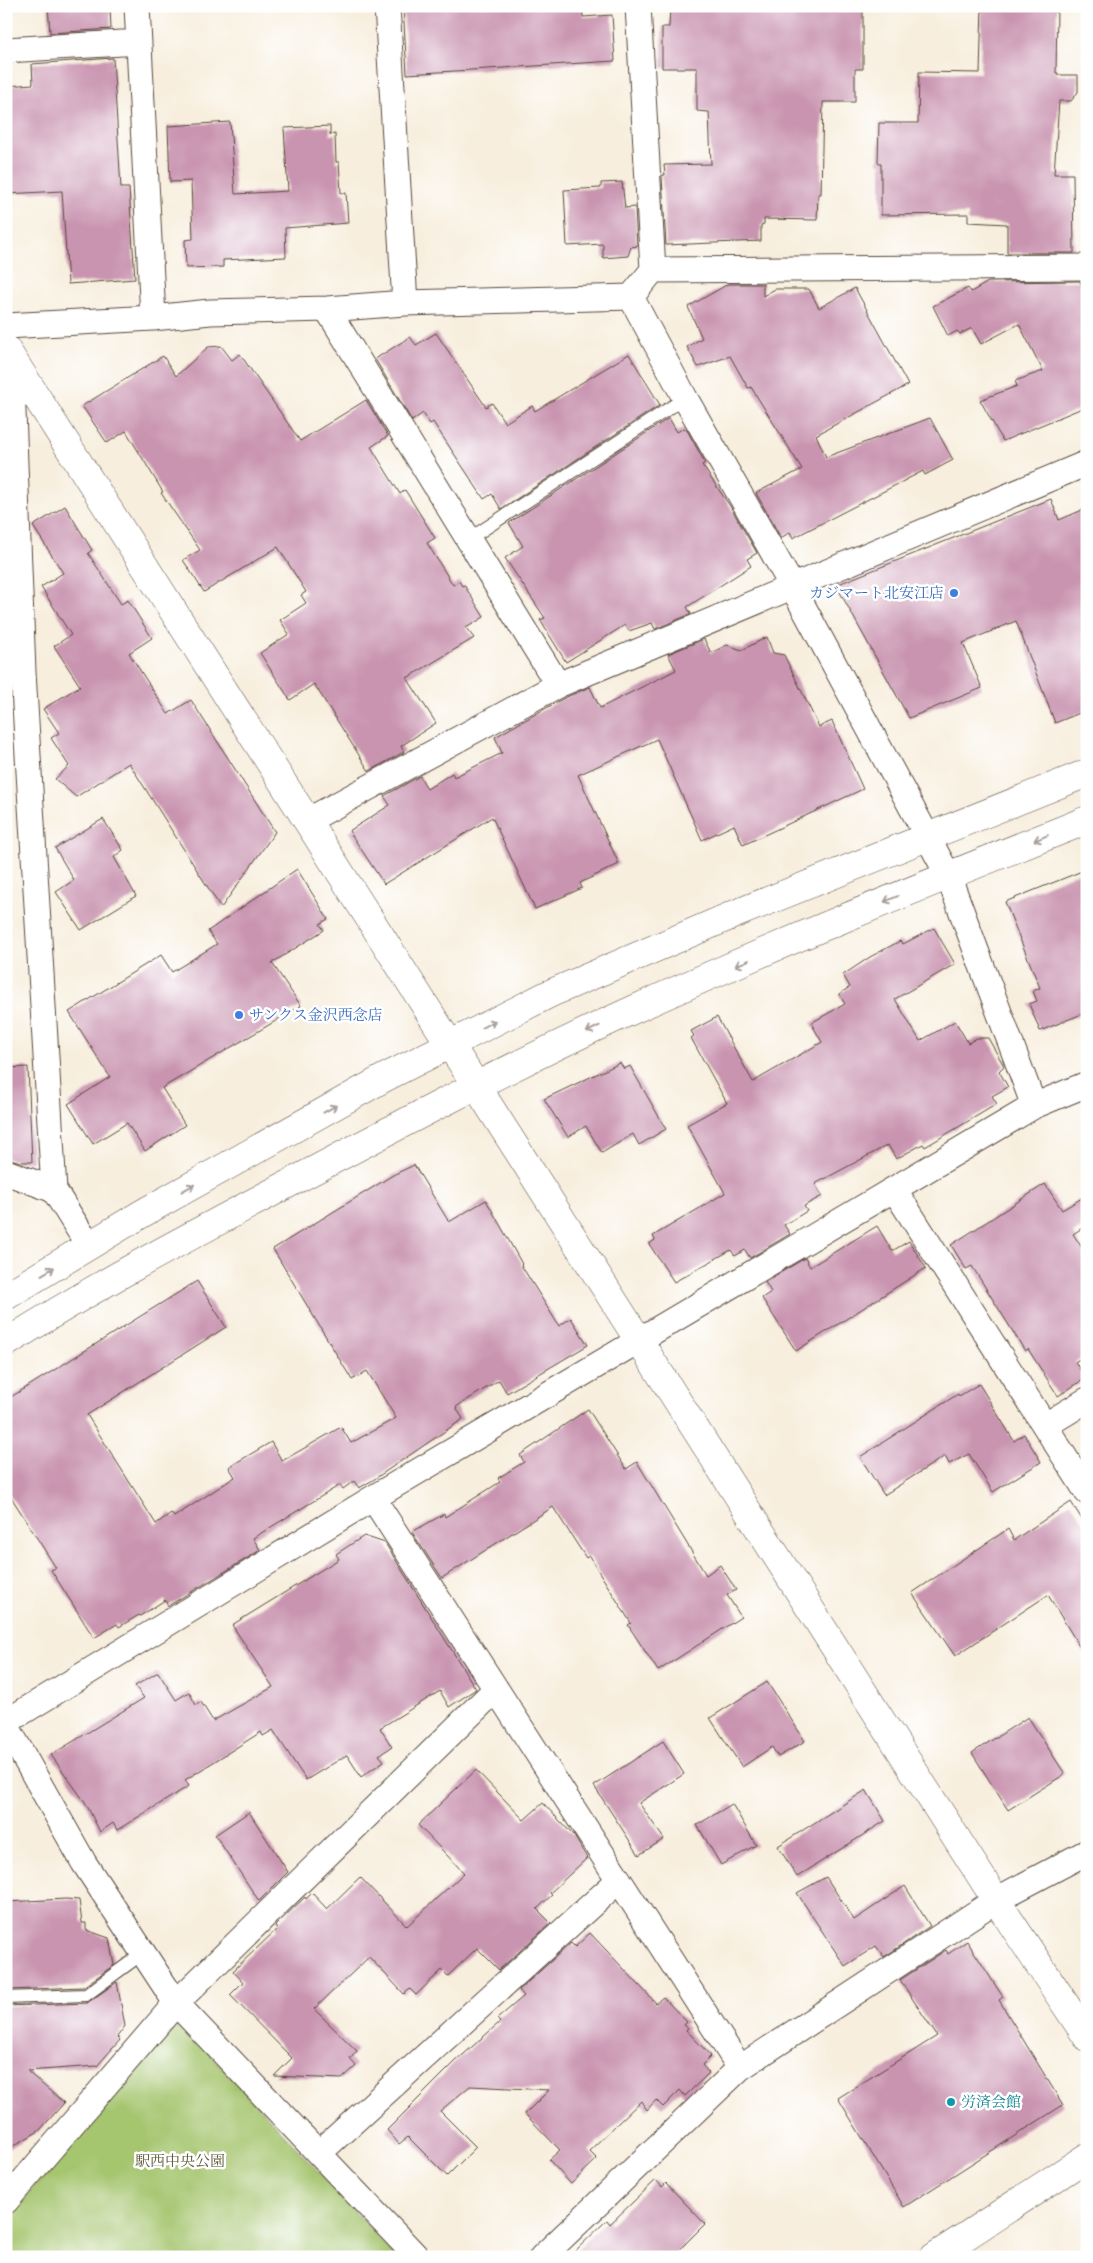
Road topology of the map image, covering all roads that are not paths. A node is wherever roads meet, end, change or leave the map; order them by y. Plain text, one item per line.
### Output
1 (136, 6) edge
2 (387, 6) edge
3 (638, 6) edge
4 (139, 42) junction
5 (6, 50) edge
6 (1087, 267) edge
7 (653, 270) junction
8 (631, 297) junction
9 (405, 302) junction
10 (327, 309) junction
11 (153, 318) junction
12 (6, 326) edge
13 (9, 354) edge
14 (685, 398) junction
15 (1087, 462) edge
16 (469, 539) junction
17 (792, 586) junction
18 (558, 685) junction
19 (1087, 774) edge
20 (1087, 820) edge
21 (307, 821) junction
22 (928, 838) junction
23 (948, 875) junction
24 (450, 1044) junction
25 (1087, 1084) edge
26 (476, 1085) junction
27 (1034, 1106) junction
28 (6, 1172) edge
29 (894, 1189) junction
30 (54, 1190) junction
31 (89, 1246) junction
32 (6, 1296) edge
33 (638, 1340) junction
34 (6, 1343) edge
35 (1087, 1400) edge
36 (1046, 1425) junction
37 (1087, 1492) edge
38 (373, 1498) junction
39 (496, 1690) junction
40 (6, 1723) edge
41 (1087, 1852) edge
42 (619, 1880) junction
43 (996, 1900) junction
44 (143, 1952) junction
45 (6, 1998) edge
46 (176, 2003) junction
47 (1087, 2037) edge
48 (740, 2068) junction
49 (319, 2153) junction
50 (1087, 2157) edge
51 (6, 2201) edge
52 (417, 2257) edge
53 (542, 2257) edge
54 (934, 2257) edge

1 - 4 street
2 - 9 street
3 - 7 street
4 - 5 street
4 - 11 street
6 - 7 street
7 - 8 street
8 - 9 street
8 - 14 street
9 - 10 street
10 - 11 street
10 - 16 street
11 - 12 street
13 - 21 street
13 - 30 street
14 - 16 lane
14 - 17 street
15 - 17 street
16 - 18 street
17 - 18 street
17 - 22 street
18 - 21 street
19 - 22 street
20 -> 23 street
21 - 24 street
22 - 23 street
24 -> 22 street
23 -> 26 street
23 - 27 street
24 - 26 street
31 -> 24 street
25 - 27 street
26 - 33 street
26 - 34 street
27 - 29 street
28 - 30 street
29 - 33 street
29 - 36 street
30 - 31 street
32 -> 31 street
33 - 38 street
33 - 43 street
35 - 36 street
36 - 37 street
38 - 39 street
38 - 40 street
39 - 42 street
39 - 46 street
40 - 44 street
41 - 43 street
42 - 48 street
42 - 49 street
43 - 47 street
43 - 48 street
44 - 45 lane
44 - 46 street
46 - 49 street
46 - 51 street
48 - 53 street
49 - 52 street
50 - 54 street

